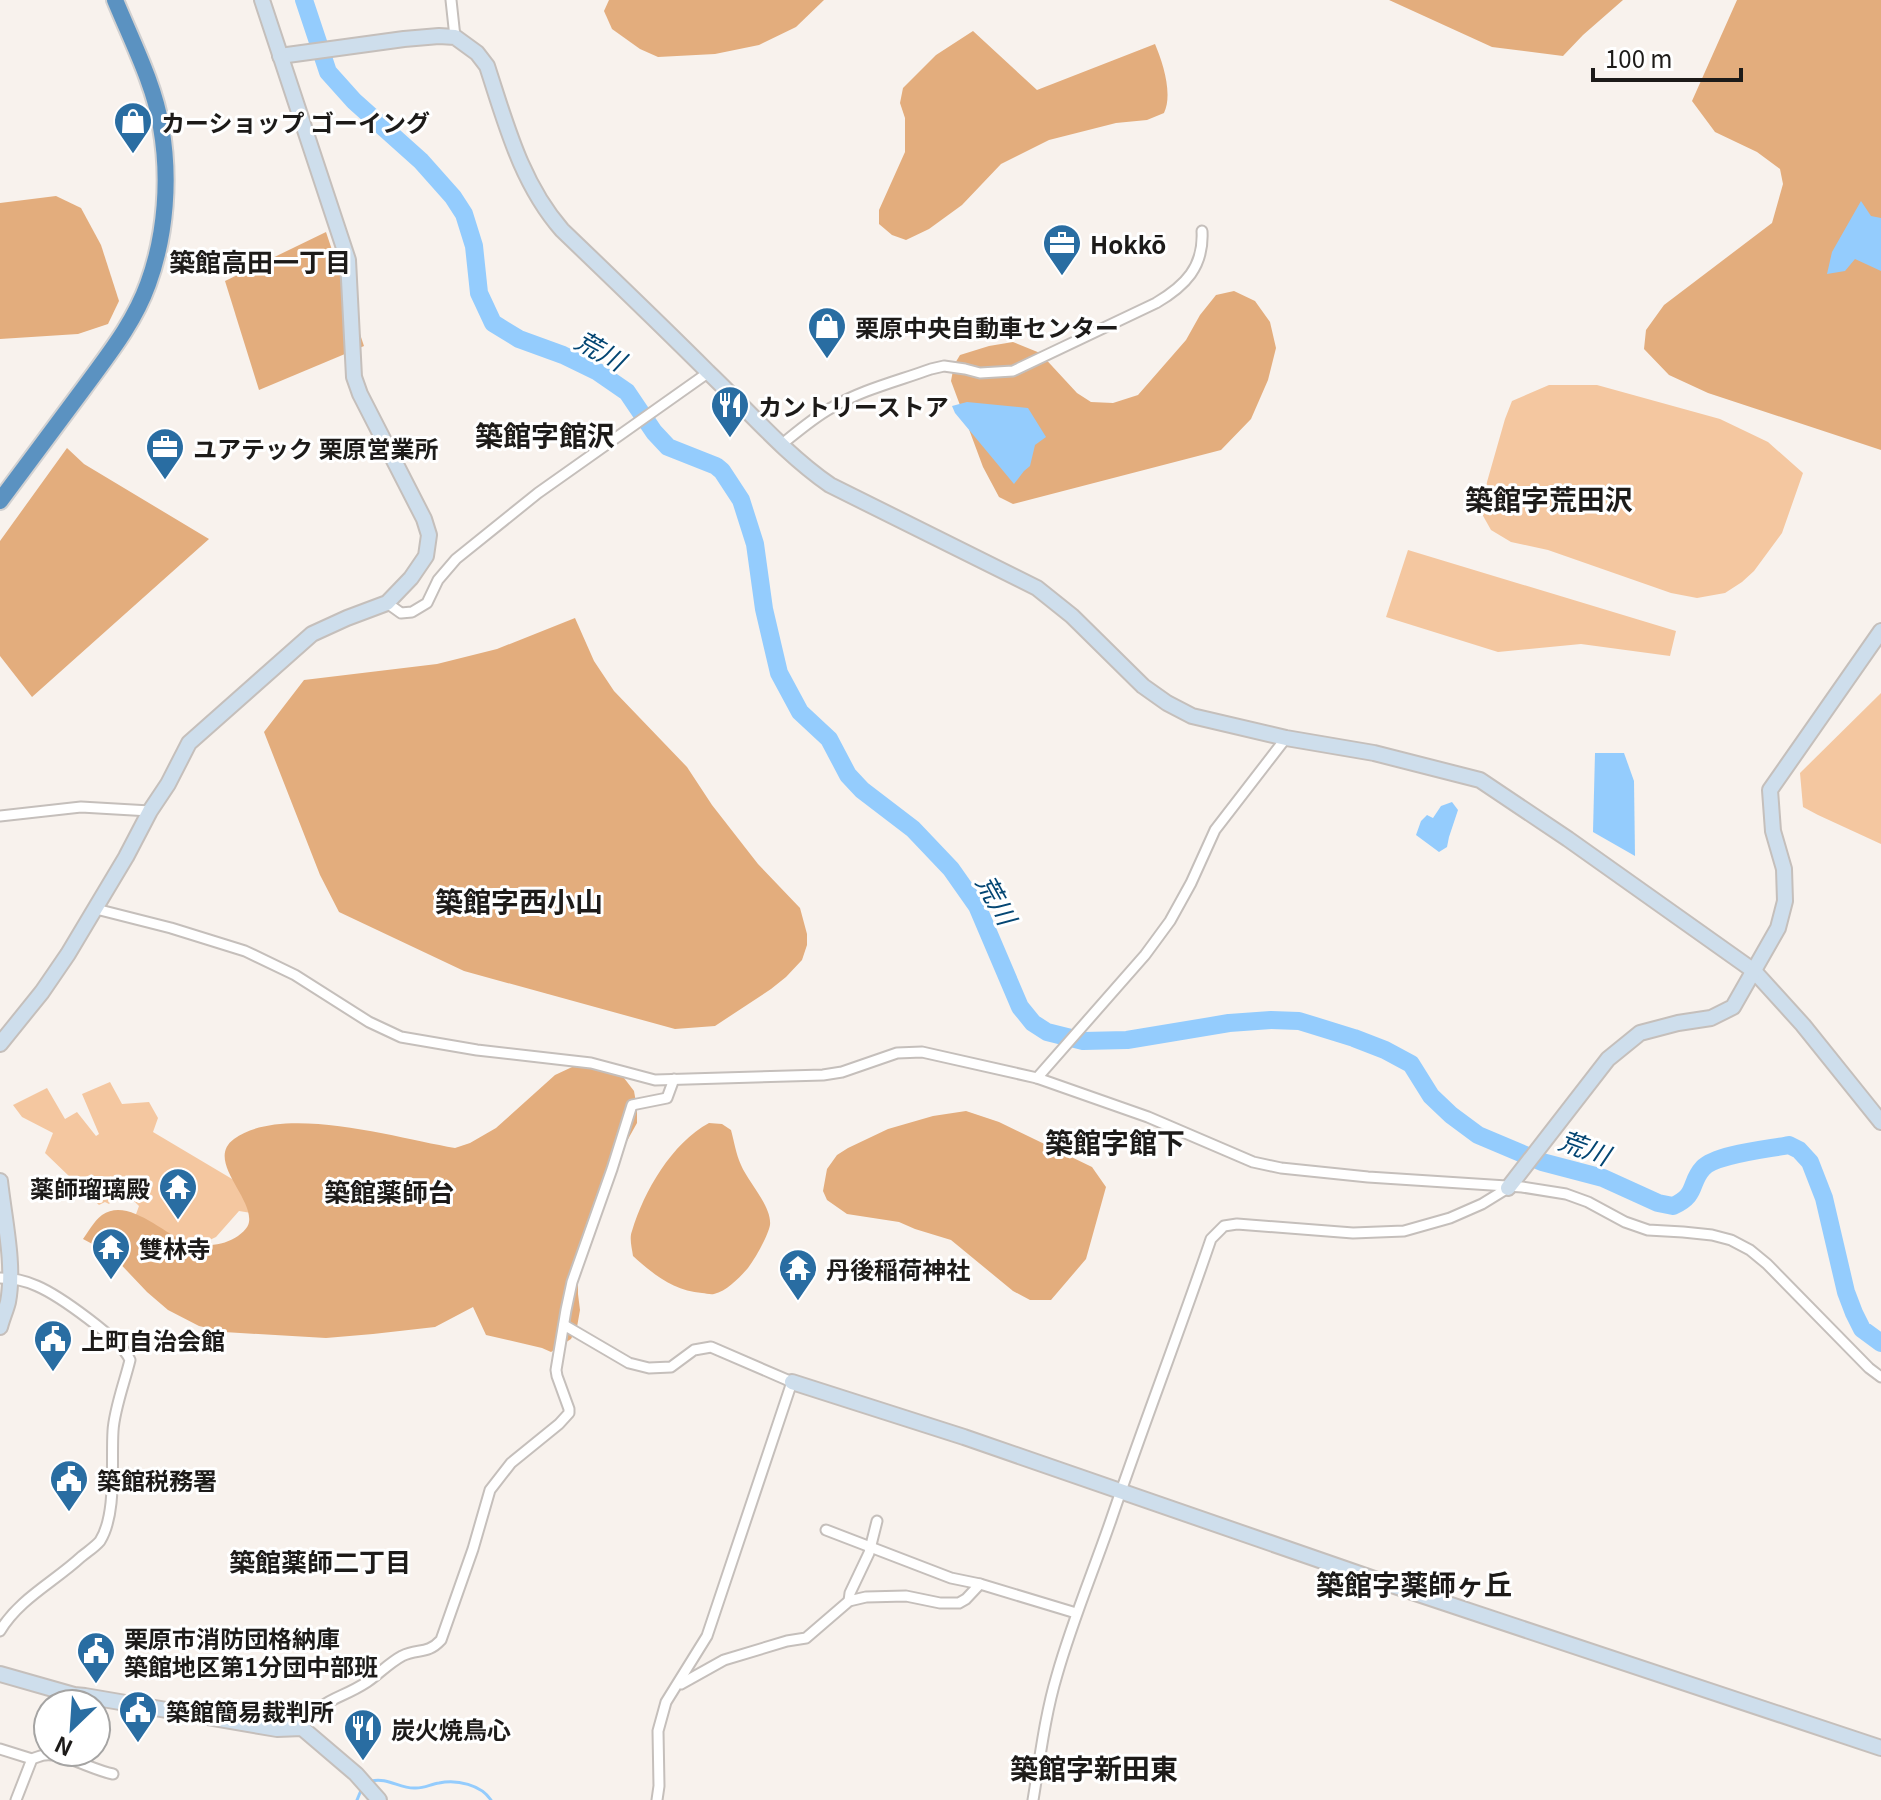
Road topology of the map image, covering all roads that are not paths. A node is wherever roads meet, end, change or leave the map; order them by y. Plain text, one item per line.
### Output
1 (115, 0) edge
2 (262, 0) edge
3 (451, 0) edge
4 (455, 37) junction
5 (280, 56) junction
6 (1202, 231) dead end
7 (709, 372) junction
8 (781, 445) junction
9 (0, 501) edge
10 (387, 603) junction
11 (1881, 631) edge
12 (1286, 738) junction
13 (150, 811) junction
14 (0, 816) edge
15 (96, 909) junction
16 (1754, 971) junction
17 (0, 1044) edge
18 (1037, 1078) junction
19 (674, 1079) junction
20 (1881, 1122) edge
21 (0, 1181) edge
22 (1508, 1188) junction
23 (5, 1278) edge
24 (564, 1325) junction
25 (0, 1327) edge
26 (1881, 1377) edge
27 (792, 1382) junction
28 (1120, 1491) junction
29 (877, 1521) dead end
30 (826, 1530) dead end
31 (870, 1547) junction
32 (980, 1584) junction
33 (849, 1601) junction
34 (1076, 1613) junction
35 (0, 1631) edge
36 (0, 1674) edge
37 (678, 1686) junction
38 (49, 1688) edge
39 (112, 1704) edge
40 (302, 1728) junction
41 (1881, 1748) edge
42 (0, 1749) edge
43 (32, 1759) joint
44 (92, 1768) edge
45 (113, 1774) dead end
46 (370, 1790) edge
47 (16, 1800) edge
48 (657, 1800) edge
49 (1033, 1800) edge

1 - 9 highway
2 - 5 street
3 - 4 street
4 - 5 street
4 - 7 street
5 - 10 street
6 - 8 street
7 - 8 street
7 - 10 street
8 - 12 street
10 - 13 street
11 - 16 street
12 - 16 street
12 - 18 street
13 - 14 street
13 - 15 street
15 - 17 street
15 - 19 street
16 - 20 street
16 - 22 street
18 - 19 street
18 - 22 street
19 - 24 street
21 - 23 street
22 - 26 street
22 - 28 street
23 - 25 street
23 - 35 street
24 - 27 street
24 - 40 street
27 - 28 street
27 - 37 street
28 - 34 street
28 - 41 street
29 - 31 street
30 - 31 street
31 - 32 street
31 - 33 street
32 - 33 street
32 - 34 street
33 - 37 street
34 - 49 street
36 - 38 street
37 - 48 street
39 - 40 street
40 - 46 street
42 - 43 street
43 - 47 street
44 - 45 street

